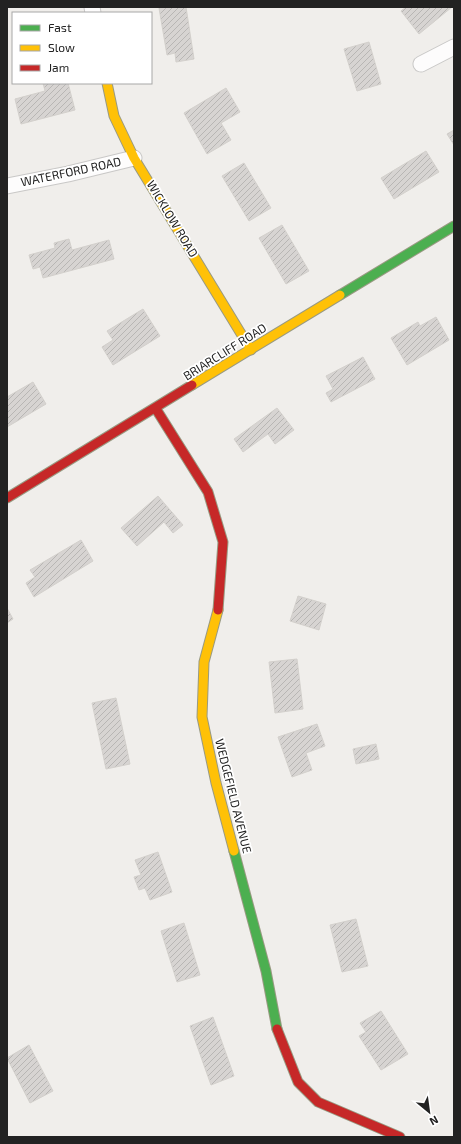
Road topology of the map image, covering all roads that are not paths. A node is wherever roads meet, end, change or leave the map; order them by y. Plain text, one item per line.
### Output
1 (454, 47) edge
2 (421, 64) dead end
3 (107, 84) edge
4 (134, 158) junction
5 (7, 186) edge
6 (454, 226) edge
7 (251, 350) junction
8 (156, 409) junction
9 (7, 498) edge
10 (400, 1137) edge

1 - 2 street
3 - 4 street, WICKLOW ROAD
4 - 5 street, WATERFORD ROAD
4 - 7 street, WICKLOW ROAD
6 - 7 street, BRIARCLIFF ROAD
7 - 8 street, BRIARCLIFF ROAD
8 - 9 street, BRIARCLIFF ROAD
8 - 10 street, WEDGEFIELD AVENUE

